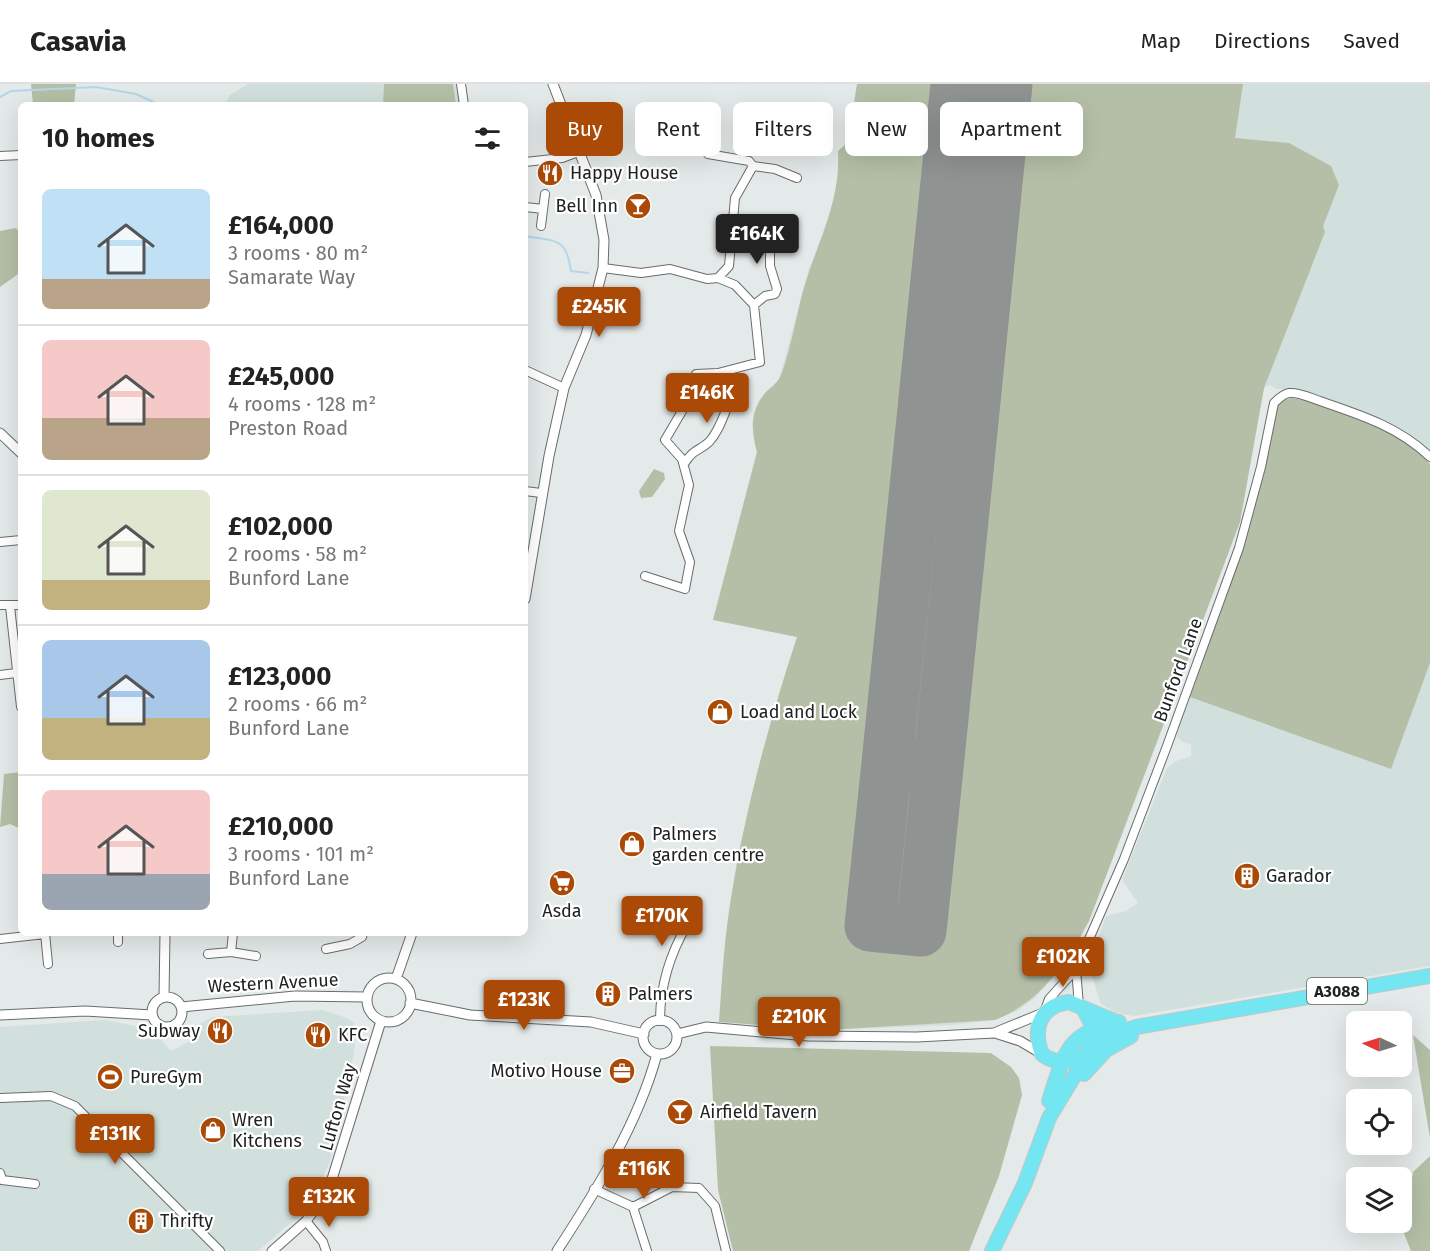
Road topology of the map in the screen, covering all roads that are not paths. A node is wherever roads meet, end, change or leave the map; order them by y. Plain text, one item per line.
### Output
1 (461, 84) edge
2 (553, 84) edge
3 (464, 102) edge
4 (561, 102) edge
5 (18, 155) edge
6 (0, 156) edge
7 (567, 156) edge
8 (583, 156) edge
9 (720, 156) edge
10 (528, 162) edge
11 (753, 166) junction
12 (797, 178) dead end
13 (545, 194) dead end
14 (528, 207) edge
15 (543, 209) junction
16 (541, 226) dead end
17 (734, 234) junction
18 (729, 266) junction
19 (603, 268) junction
20 (718, 278) junction
21 (735, 285) junction
22 (754, 305) junction
23 (528, 371) edge
24 (718, 373) junction
25 (564, 388) junction
26 (0, 434) edge
27 (18, 450) edge
28 (1430, 457) edge
29 (684, 464) junction
30 (528, 491) edge
31 (541, 493) junction
32 (18, 540) edge
33 (0, 542) edge
34 (645, 576) dead end
35 (528, 579) edge
36 (0, 605) edge
37 (18, 605) edge
38 (10, 606) junction
39 (16, 673) junction
40 (0, 675) edge
41 (18, 687) edge
42 (687, 925) dead end
43 (22, 936) edge
44 (45, 936) edge
45 (165, 936) edge
46 (233, 936) edge
47 (362, 936) edge
48 (411, 936) edge
49 (0, 939) edge
50 (326, 949) dead end
51 (231, 952) junction
52 (208, 954) dead end
53 (256, 956) dead end
54 (48, 964) dead end
55 (1076, 969) junction
56 (1430, 976) edge
57 (396, 980) junction
58 (164, 997) junction
59 (367, 997) junction
60 (410, 1003) junction
61 (180, 1007) junction
62 (1081, 1007) junction
63 (1043, 1013) junction
64 (0, 1015) edge
65 (152, 1015) junction
66 (381, 1021) junction
67 (660, 1021) junction
68 (1119, 1022) junction
69 (1156, 1023) junction
70 (1136, 1027) junction
71 (1093, 1029) junction
72 (994, 1033) junction
73 (644, 1034) junction
74 (677, 1034) junction
75 (1089, 1051) junction
76 (657, 1054) junction
77 (1043, 1055) junction
78 (1062, 1062) junction
79 (0, 1098) edge
80 (1049, 1101) junction
81 (1049, 1118) junction
82 (1041, 1140) junction
83 (0, 1173) edge
84 (34, 1184) dead end
85 (594, 1189) junction
86 (633, 1207) junction
87 (306, 1221) junction
88 (220, 1251) edge
89 (272, 1251) edge
90 (326, 1251) edge
91 (557, 1251) edge
92 (647, 1251) edge
93 (726, 1251) edge
94 (992, 1251) edge

1 - 3 street
2 - 4 street
5 - 6 street
7 - 10 street
8 - 19 street
9 - 11 street
11 - 12 street
11 - 17 street
13 - 15 street
14 - 15 street
15 - 16 street
17 - 18 street
17 - 22 street
18 - 20 street
18 - 21 street
19 - 20 street
19 - 25 street
20 - 21 street
21 - 22 street
22 - 24 street
23 - 25 street
24 - 29 street
24 - 29 street
25 - 31 street
26 - 27 street
28 - 55 street, Bunford Lane
29 - 34 street
30 - 31 street
31 - 35 street
32 - 33 street
36 - 38 street
37 - 38 street
38 - 39 street
39 - 40 street
39 - 41 street
42 - 67 street
43 - 49 street
44 - 54 street
45 - 58 street
46 - 51 street
47 - 50 street
48 - 57 street
51 - 52 street
51 - 53 street
55 - 62 street, Bunford Lane
55 - 63 street, Bunford Lane
56 - 69 highway, A3088
57 - 59 street
57 - 60 street
58 - 61 street
58 - 65 street
59 - 61 street, Western Avenue
59 - 66 street
60 - 66 street
60 - 73 street
61 - 65 street
62 - 63 highway
62 - 68 highway, A3088
62 - 71 highway
63 - 72 street
63 - 77 highway
64 - 65 street
66 - 87 street, Lufton Way
67 - 73 street
67 - 74 street
68 - 70 highway, A3088
68 - 71 highway, A3088
69 - 70 highway, A3088
69 - 82 highway
70 - 75 highway, A3088
71 - 75 highway
71 - 78 highway, A3088
72 - 74 street
72 - 77 street
73 - 76 street
74 - 76 street
75 - 78 highway
75 - 81 highway, A3088
76 - 85 street
77 - 78 highway
77 - 80 highway, A3088
78 - 80 highway, A3088
79 - 88 street
80 - 81 highway, A3088
81 - 82 highway, A3088
82 - 94 highway, A3088
83 - 84 street
85 - 86 street
85 - 91 street
86 - 92 street
86 - 93 street
87 - 89 street, Lufton Way
87 - 90 street

